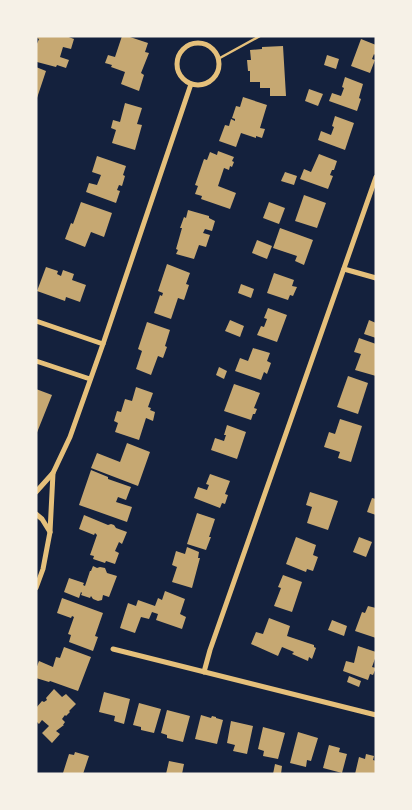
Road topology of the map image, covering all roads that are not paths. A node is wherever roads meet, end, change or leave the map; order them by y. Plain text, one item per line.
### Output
1 (191, 84) junction
2 (376, 177) edge
3 (344, 269) junction
4 (376, 278) edge
5 (36, 321) edge
6 (103, 344) junction
7 (36, 360) edge
8 (90, 379) junction
9 (53, 473) junction
10 (36, 492) edge
11 (36, 514) edge
12 (50, 532) junction
13 (36, 588) edge
14 (113, 649) dead end
15 (204, 672) junction
16 (376, 715) edge

1 - 1 street
1 - 6 street
2 - 3 street
3 - 4 street
3 - 15 street
5 - 6 street
6 - 8 street
7 - 8 street
8 - 9 street
9 - 10 street
9 - 12 street
11 - 12 street
12 - 13 street
14 - 15 street
15 - 16 street

